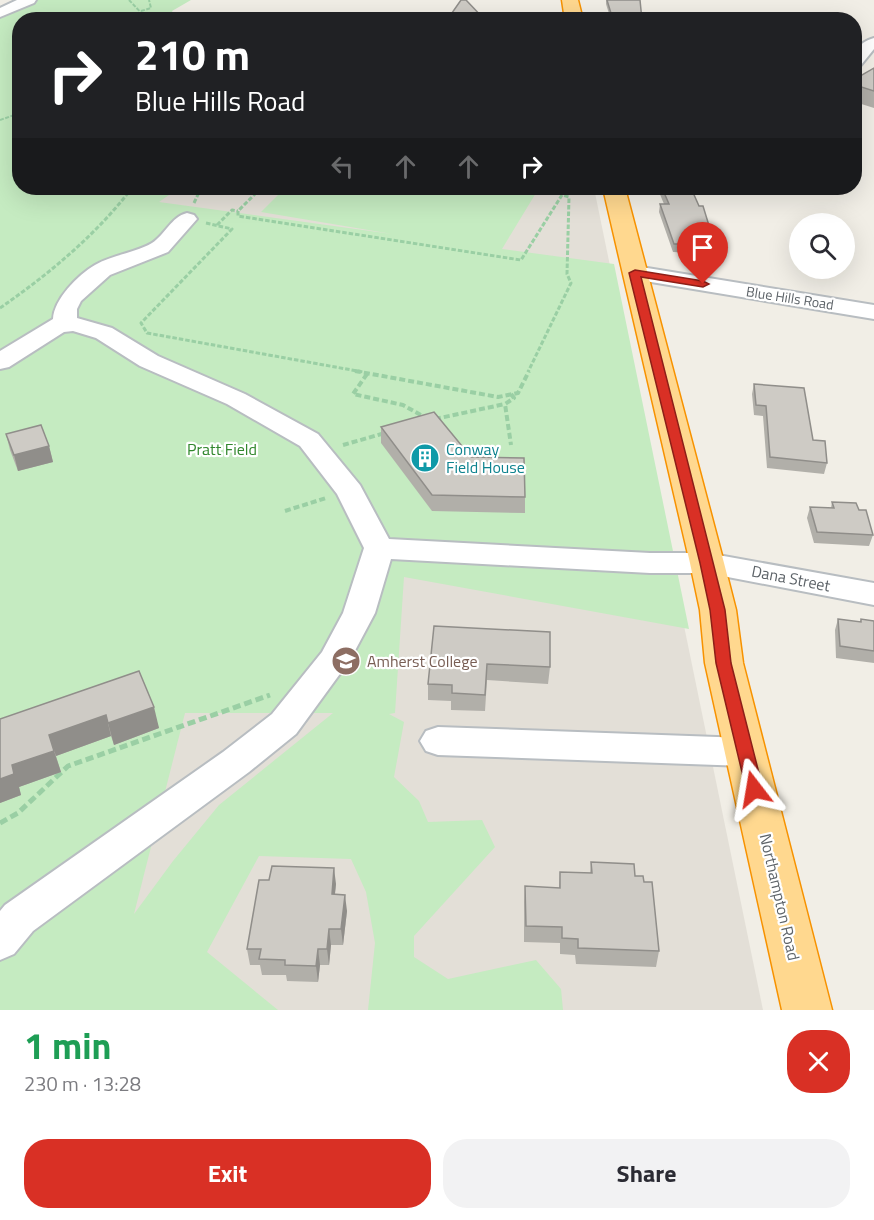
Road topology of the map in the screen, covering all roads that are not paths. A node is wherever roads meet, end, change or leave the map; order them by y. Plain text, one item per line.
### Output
1 (22, 1) edge
2 (0, 13) edge
3 (874, 43) edge
4 (862, 52) edge
5 (616, 195) edge
6 (187, 219) road end
7 (635, 273) junction
8 (874, 312) edge
9 (64, 324) junction
10 (0, 362) edge
11 (379, 548) junction
12 (707, 563) junction
13 (874, 594) edge
14 (438, 741) dead end
15 (745, 752) junction
16 (0, 941) edge
17 (807, 1010) edge

1 - 2 street
3 - 4 street
5 - 7 highway, Northampton Road
6 - 9 street
7 - 8 street, Blue Hills Road
7 - 12 highway, Northampton Road
9 - 10 street
9 - 11 street
11 - 12 street, Dana Street
11 - 16 street
12 - 13 street, Dana Street
12 - 15 highway, Northampton Road
14 - 15 street
15 - 17 highway, Northampton Road

